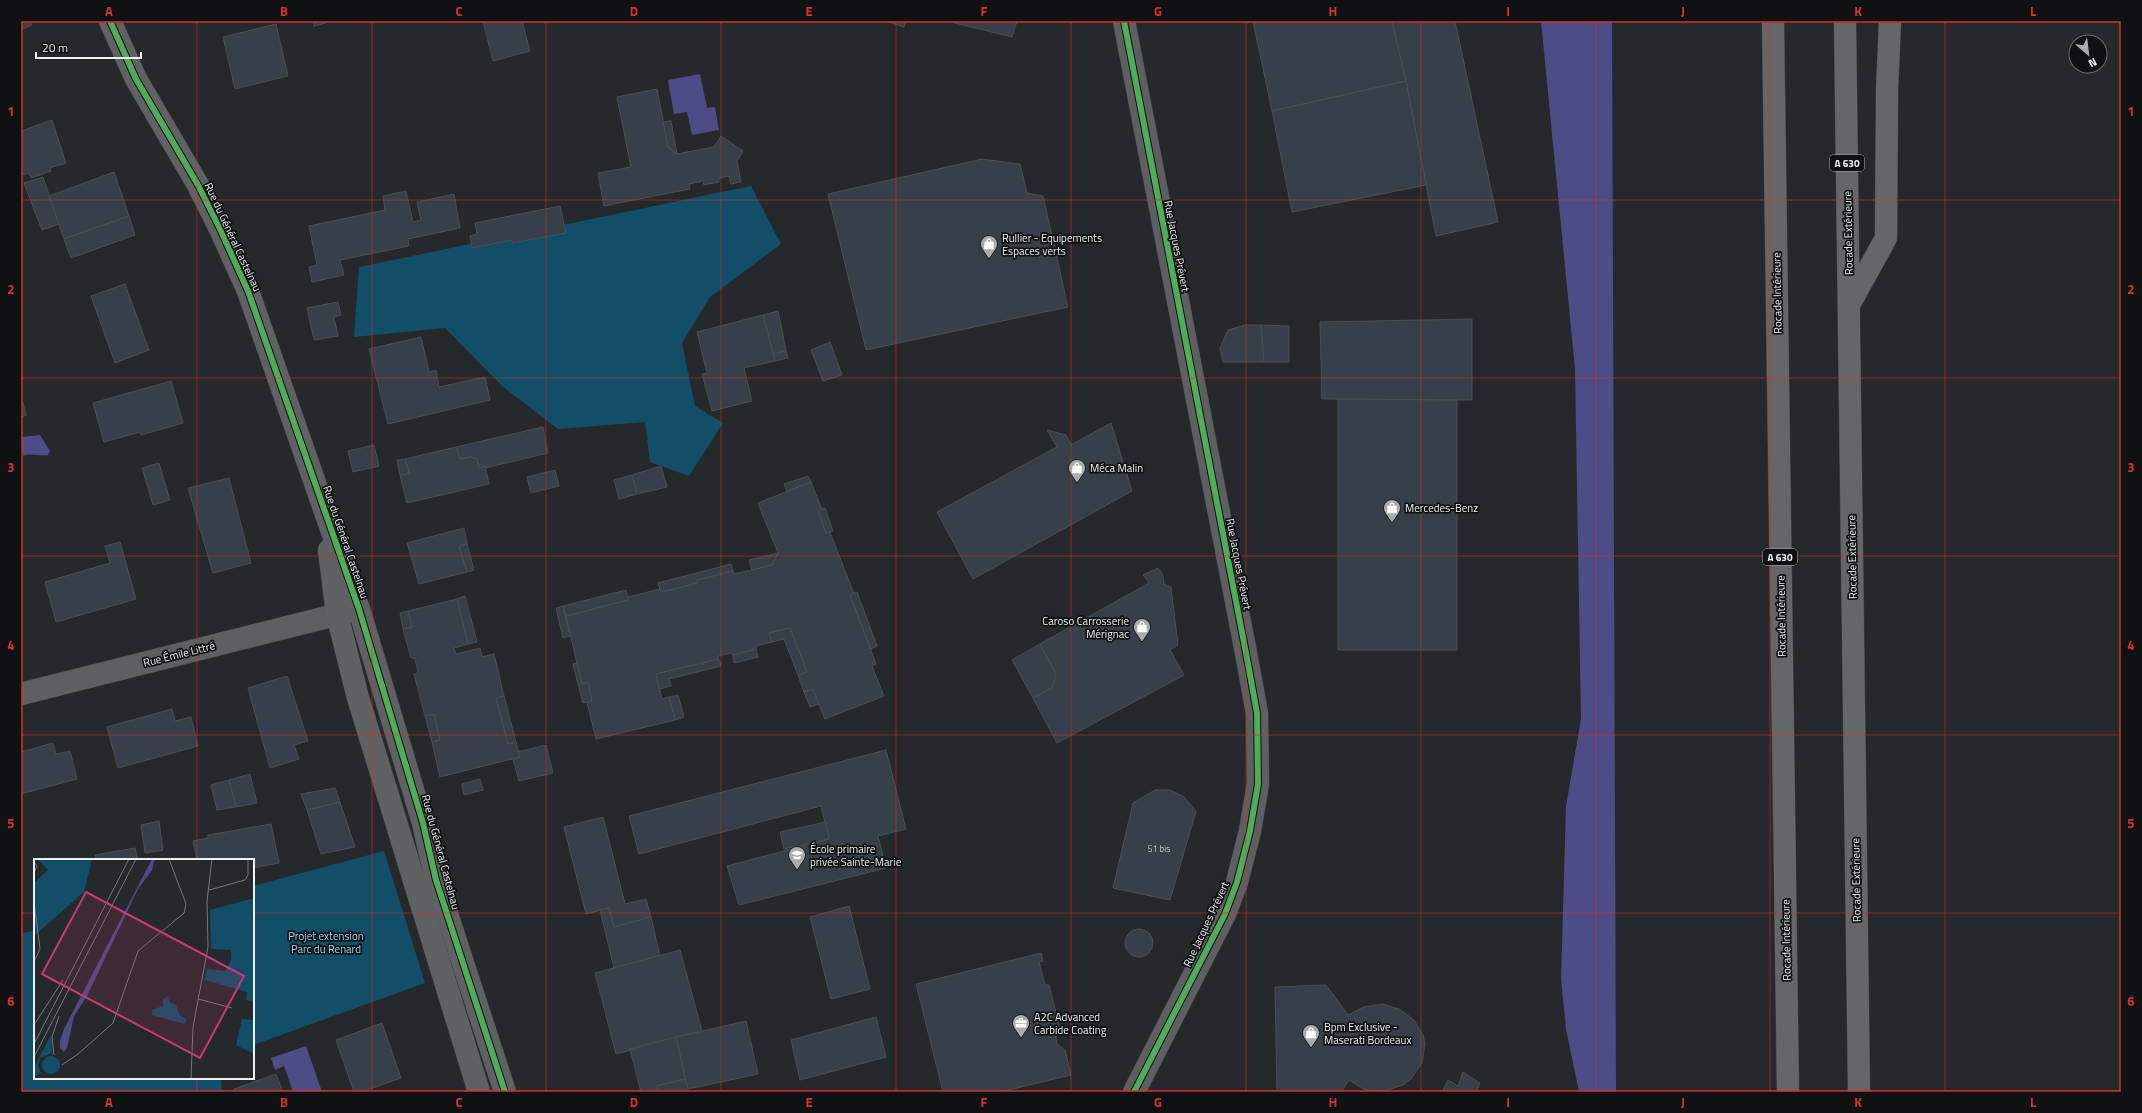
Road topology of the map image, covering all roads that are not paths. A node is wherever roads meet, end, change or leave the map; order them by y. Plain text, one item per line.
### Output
1 (110, 21) edge
2 (1124, 21) edge
3 (1773, 21) edge
4 (1845, 21) edge
5 (1890, 21) edge
6 (1848, 306) junction
7 (324, 511) junction
8 (359, 609) junction
9 (336, 614) junction
10 (21, 694) edge
11 (479, 1092) edge
12 (505, 1092) edge
13 (1134, 1092) edge
14 (1788, 1092) edge
15 (1859, 1092) edge

1 - 7 street, Rue du Général Castelnau
2 - 13 street, Rue Jacques Prévert
3 - 14 highway, Rocade Intérieure / A 630
4 - 6 highway, Rocade Extérieure / A 630
5 - 6 highway
6 - 15 highway, Rocade Extérieure / A 630
7 - 8 street, Rue du Général Castelnau
7 - 9 street, Rue du Général Castelnau
8 - 9 street, Rue Émile Littré
8 - 12 street, Rue du Général Castelnau
9 - 10 street, Rue Émile Littré
9 - 11 street, Rue du Général Castelnau

